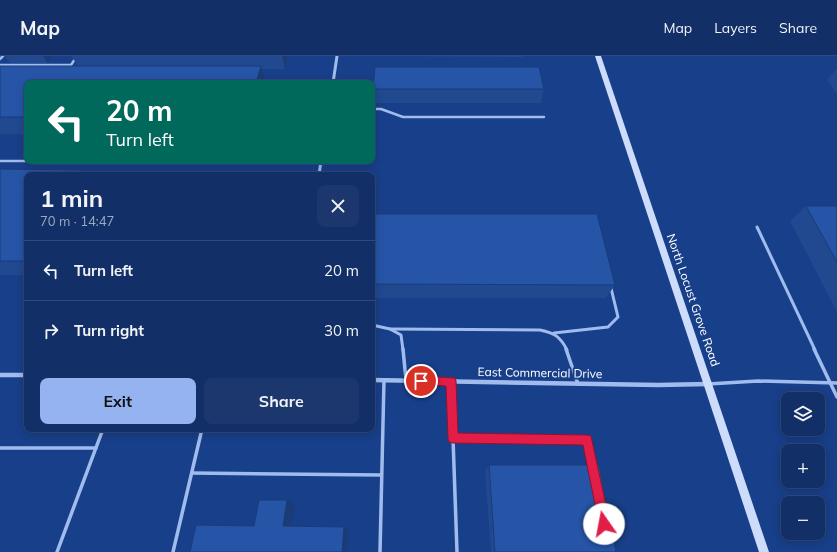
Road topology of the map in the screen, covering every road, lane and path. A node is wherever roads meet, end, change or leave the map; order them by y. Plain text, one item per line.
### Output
1 (2, 56) edge
2 (77, 56) edge
3 (337, 56) edge
4 (598, 56) edge
5 (0, 59) edge
6 (0, 66) edge
7 (333, 80) edge
8 (375, 109) edge
9 (544, 116) dead end
10 (0, 161) edge
11 (24, 161) edge
12 (757, 227) dead end
13 (609, 281) edge
14 (375, 326) edge
15 (390, 329) junction
16 (554, 333) junction
17 (0, 375) edge
18 (24, 375) edge
19 (375, 380) edge
20 (384, 380) junction
21 (406, 380) junction
22 (451, 381) junction
23 (830, 383) junction
24 (837, 383) edge
25 (578, 384) junction
26 (708, 384) junction
27 (837, 397) edge
28 (102, 432) edge
29 (201, 432) edge
30 (453, 438) junction
31 (0, 448) edge
32 (96, 448) junction
33 (593, 470) edge
34 (192, 473) junction
35 (381, 475) junction
36 (57, 552) edge
37 (173, 552) edge
38 (380, 552) edge
39 (457, 552) edge
40 (764, 552) edge

1 - 5 lane
2 - 6 lane
3 - 7 street
4 - 26 main road, North Locust Grove Road
8 - 9 lane
10 - 11 lane
12 - 23 lane
13 - 16 lane
14 - 15 lane
15 - 16 lane
15 - 21 lane
16 - 25 lane
17 - 18 street
19 - 20 street, East Commercial Drive
20 - 21 street, East Commercial Drive
20 - 35 lane
21 - 22 street, East Commercial Drive
22 - 25 street, East Commercial Drive
22 - 30 lane
23 - 24 lane
23 - 26 lane
23 - 27 lane
25 - 26 street, East Commercial Drive
26 - 40 main road, North Locust Grove Road
28 - 32 lane
29 - 34 lane
30 - 33 lane
30 - 39 lane
31 - 32 lane
32 - 36 lane
34 - 35 lane
34 - 37 lane
35 - 38 lane

